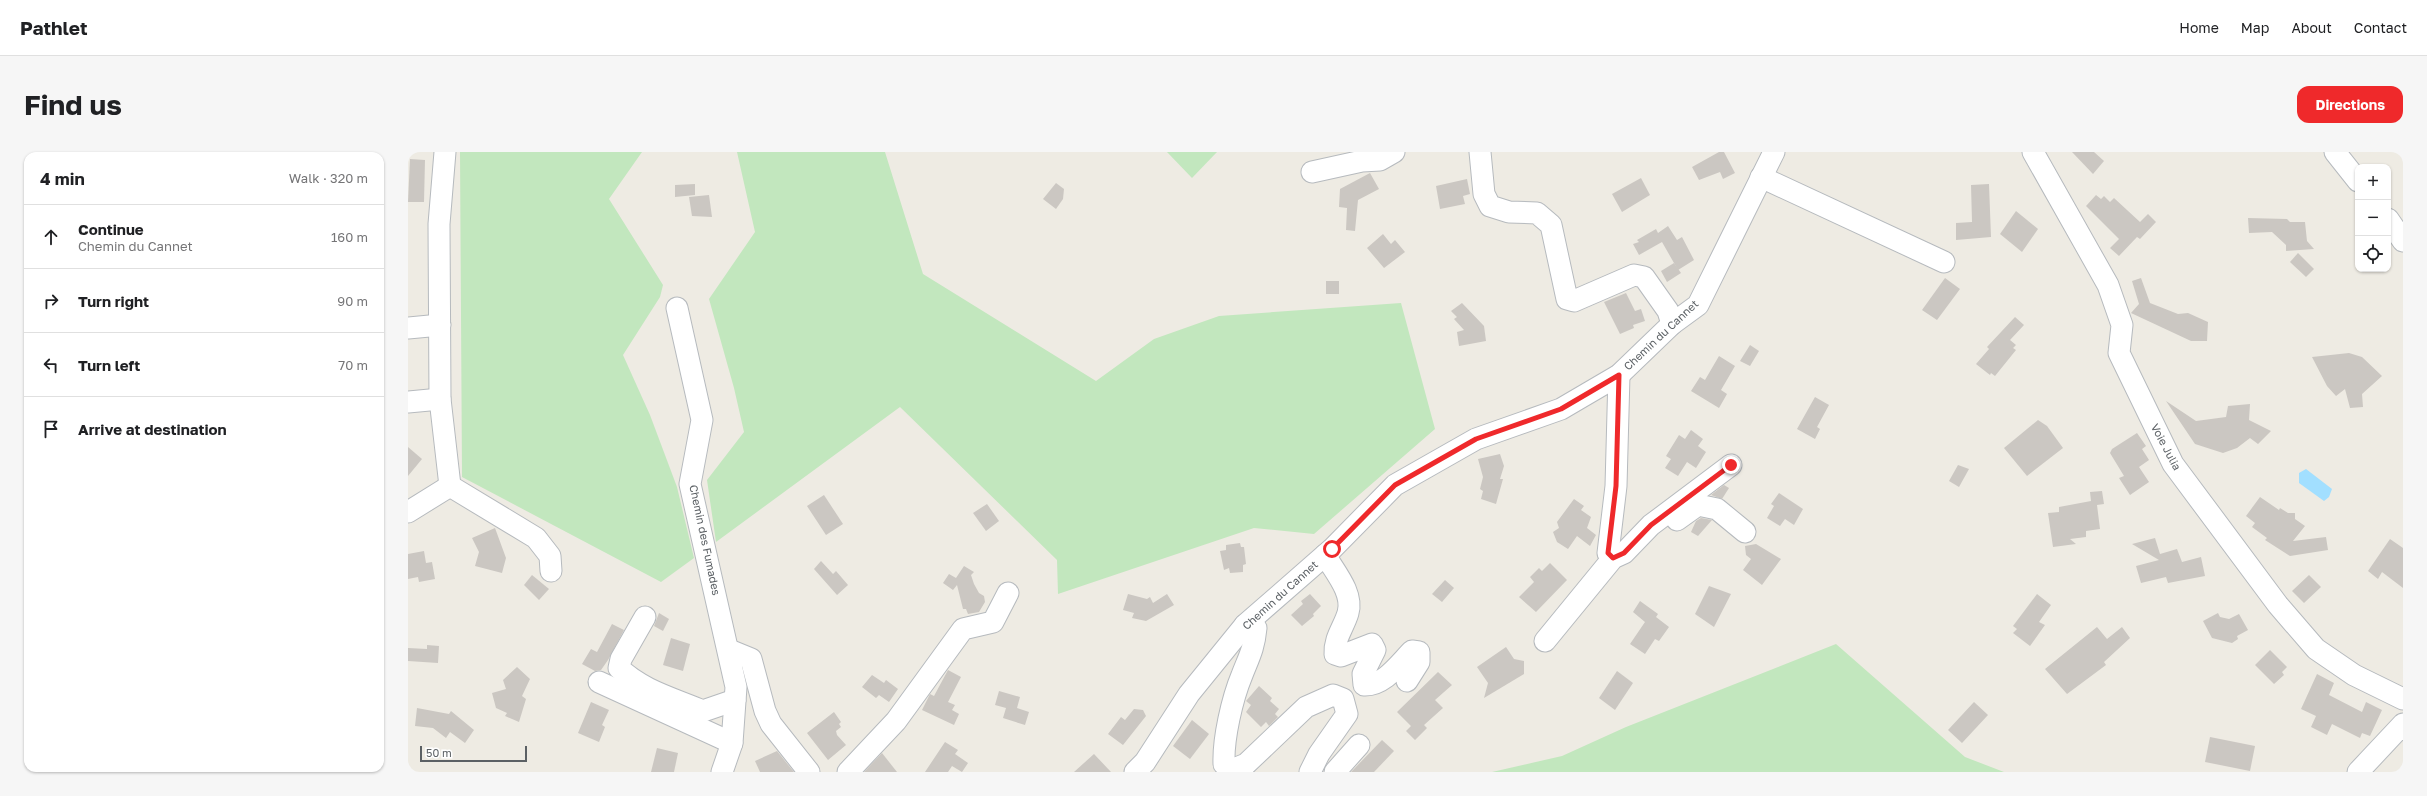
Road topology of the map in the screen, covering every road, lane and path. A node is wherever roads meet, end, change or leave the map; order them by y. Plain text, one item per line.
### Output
1 (445, 152) edge
2 (1394, 152) edge
3 (1480, 152) edge
4 (1774, 152) edge
5 (2032, 152) edge
6 (2335, 152) edge
7 (1312, 172) dead end
8 (1761, 177) junction
9 (2355, 177) edge
10 (1944, 262) dead end
11 (676, 308) dead end
12 (1672, 324) junction
13 (440, 325) junction
14 (408, 328) edge
15 (1619, 375) junction
16 (440, 399) junction
17 (408, 402) edge
18 (1731, 465) dead end
19 (450, 486) junction
20 (408, 512) edge
21 (1647, 529) junction
22 (1745, 532) dead end
23 (1325, 555) junction
24 (1613, 558) junction
25 (551, 571) dead end
26 (1008, 593) dead end
27 (645, 617) dead end
28 (1245, 625) junction
29 (1545, 641) dead end
30 (729, 650) junction
31 (1407, 680) dead end
32 (599, 682) dead end
33 (2403, 699) edge
34 (735, 700) junction
35 (2403, 724) edge
36 (732, 743) junction
37 (1359, 745) dead end
38 (722, 772) edge
39 (809, 772) edge
40 (848, 772) edge
41 (1135, 772) edge
42 (1310, 772) edge
43 (1335, 772) edge
44 (2358, 772) edge

1 - 13 street
2 - 7 street
3 - 12 street
4 - 8 street, Chemin du Cannet
5 - 33 street, Voie Julia
6 - 9 street
8 - 10 street
8 - 12 street, Chemin du Cannet
11 - 30 street, Chemin des Fumades
12 - 15 street, Chemin du Cannet
13 - 14 street
13 - 16 street
15 - 23 street, Chemin du Cannet
15 - 24 street
16 - 17 street
16 - 19 street
18 - 21 street
19 - 20 street
19 - 25 street
21 - 22 street
21 - 24 street
23 - 28 street, Chemin du Cannet
23 - 31 street
24 - 29 street
26 - 40 street
27 - 34 street
28 - 41 street, Chemin du Cannet
28 - 42 street
30 - 34 street, Chemin des Fumades
30 - 39 street
32 - 36 street
34 - 36 street, Chemin des Fumades
35 - 44 street
36 - 38 street, Chemin des Fumades
37 - 43 street

